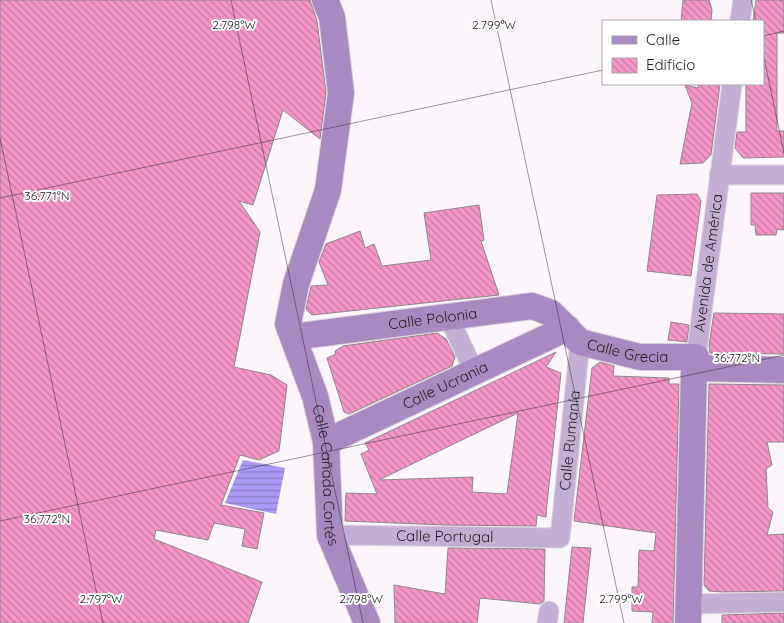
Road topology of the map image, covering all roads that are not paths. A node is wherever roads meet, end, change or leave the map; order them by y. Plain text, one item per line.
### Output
1 (326, 0) edge
2 (743, 0) edge
3 (740, 20) edge
4 (732, 85) edge
5 (719, 175) junction
6 (784, 175) edge
7 (449, 318) junction
8 (291, 331) junction
9 (573, 335) junction
10 (695, 362) junction
11 (784, 370) edge
12 (474, 371) junction
13 (326, 442) junction
14 (330, 535) junction
15 (560, 538) joint
16 (784, 602) edge
17 (688, 613) edge
18 (367, 623) edge

1 - 8 street
2 - 3 street
4 - 5 street, Avenida de América
5 - 6 street
5 - 10 street, Avenida de América
7 - 8 street, Calle Polonia
7 - 9 street, Calle Polonia
7 - 12 street
8 - 13 street, Calle Cañada Cortés
9 - 10 street, Calle Grecia
9 - 12 street, Calle Ucrania
9 - 15 street, Calle Rumanía
10 - 11 street, Calle Grecia
10 - 17 street, Avenida de América
12 - 13 street, Calle Ucrania
13 - 14 street, Calle Cañada Cortés
14 - 15 street, Calle Portugal
14 - 18 street, Calle Cañada Cortés
16 - 17 street

